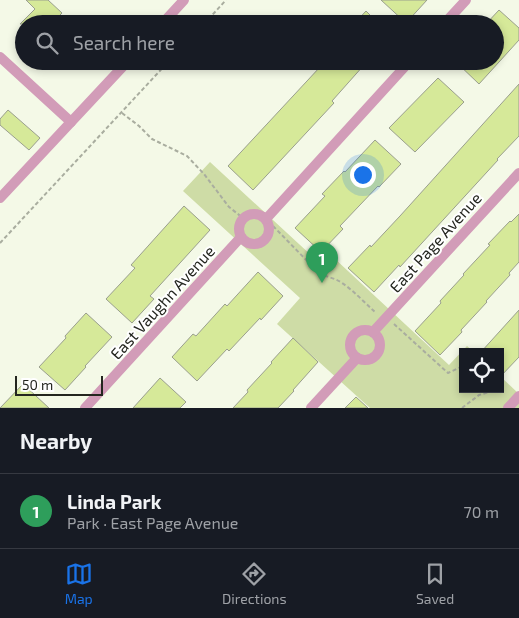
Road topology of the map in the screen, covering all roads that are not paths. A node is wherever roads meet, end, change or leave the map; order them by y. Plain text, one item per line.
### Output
1 (184, 0) edge
2 (466, 0) edge
3 (170, 15) edge
4 (452, 15) edge
5 (0, 57) edge
6 (120, 70) edge
7 (402, 70) edge
8 (71, 122) junction
9 (519, 173) edge
10 (0, 198) edge
11 (267, 223) junction
12 (241, 238) junction
13 (373, 332) junction
14 (357, 358) junction
15 (519, 396) edge
16 (85, 408) edge
17 (311, 408) edge
18 (508, 408) edge

1 - 3 street
2 - 4 street
5 - 8 street
6 - 8 street
7 - 11 street
8 - 10 street
9 - 13 street, East Page Avenue
11 - 12 street
11 - 12 street
12 - 16 street, East Vaughn Avenue
13 - 14 street
13 - 14 street
14 - 17 street
15 - 18 street

